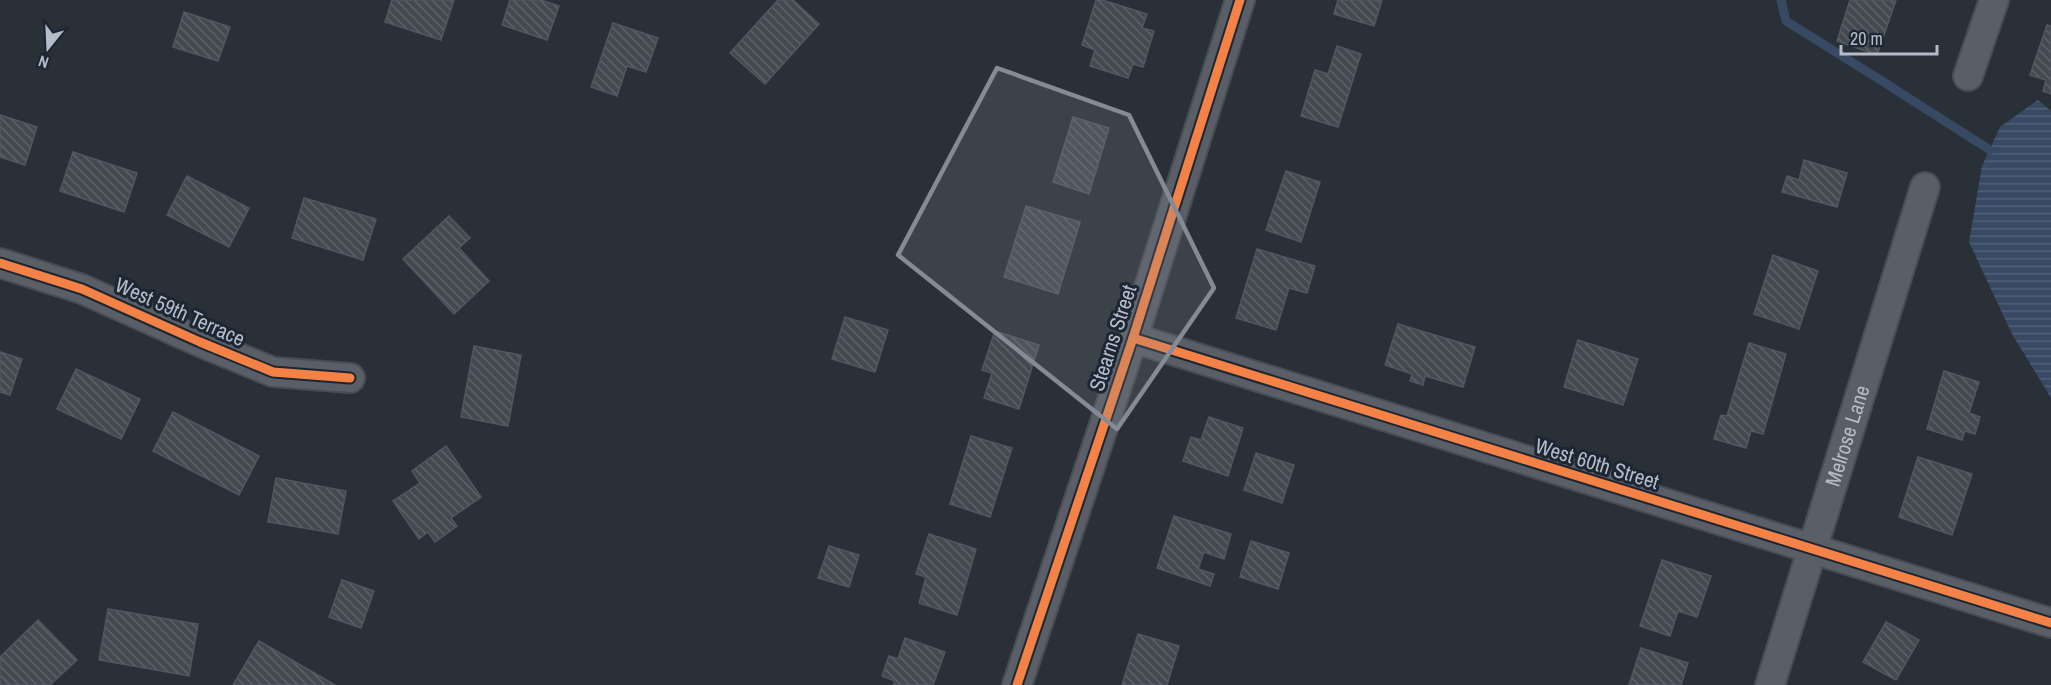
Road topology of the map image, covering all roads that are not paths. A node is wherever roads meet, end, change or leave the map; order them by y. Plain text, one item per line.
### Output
1 (1240, 0) edge
2 (1994, 0) edge
3 (1968, 76) dead end
4 (1925, 187) dead end
5 (0, 263) edge
6 (1133, 338) junction
7 (350, 378) dead end
8 (1813, 549) junction
9 (2051, 623) edge
10 (1017, 685) edge
11 (1770, 685) edge

1 - 6 street, Stearns Street
2 - 3 street
4 - 8 street, Melrose Lane
5 - 7 street, West 59th Terrace
6 - 8 street, West 60th Street
6 - 10 street, Stearns Street
8 - 9 street, West 60th Street
8 - 11 street, Melrose Lane

